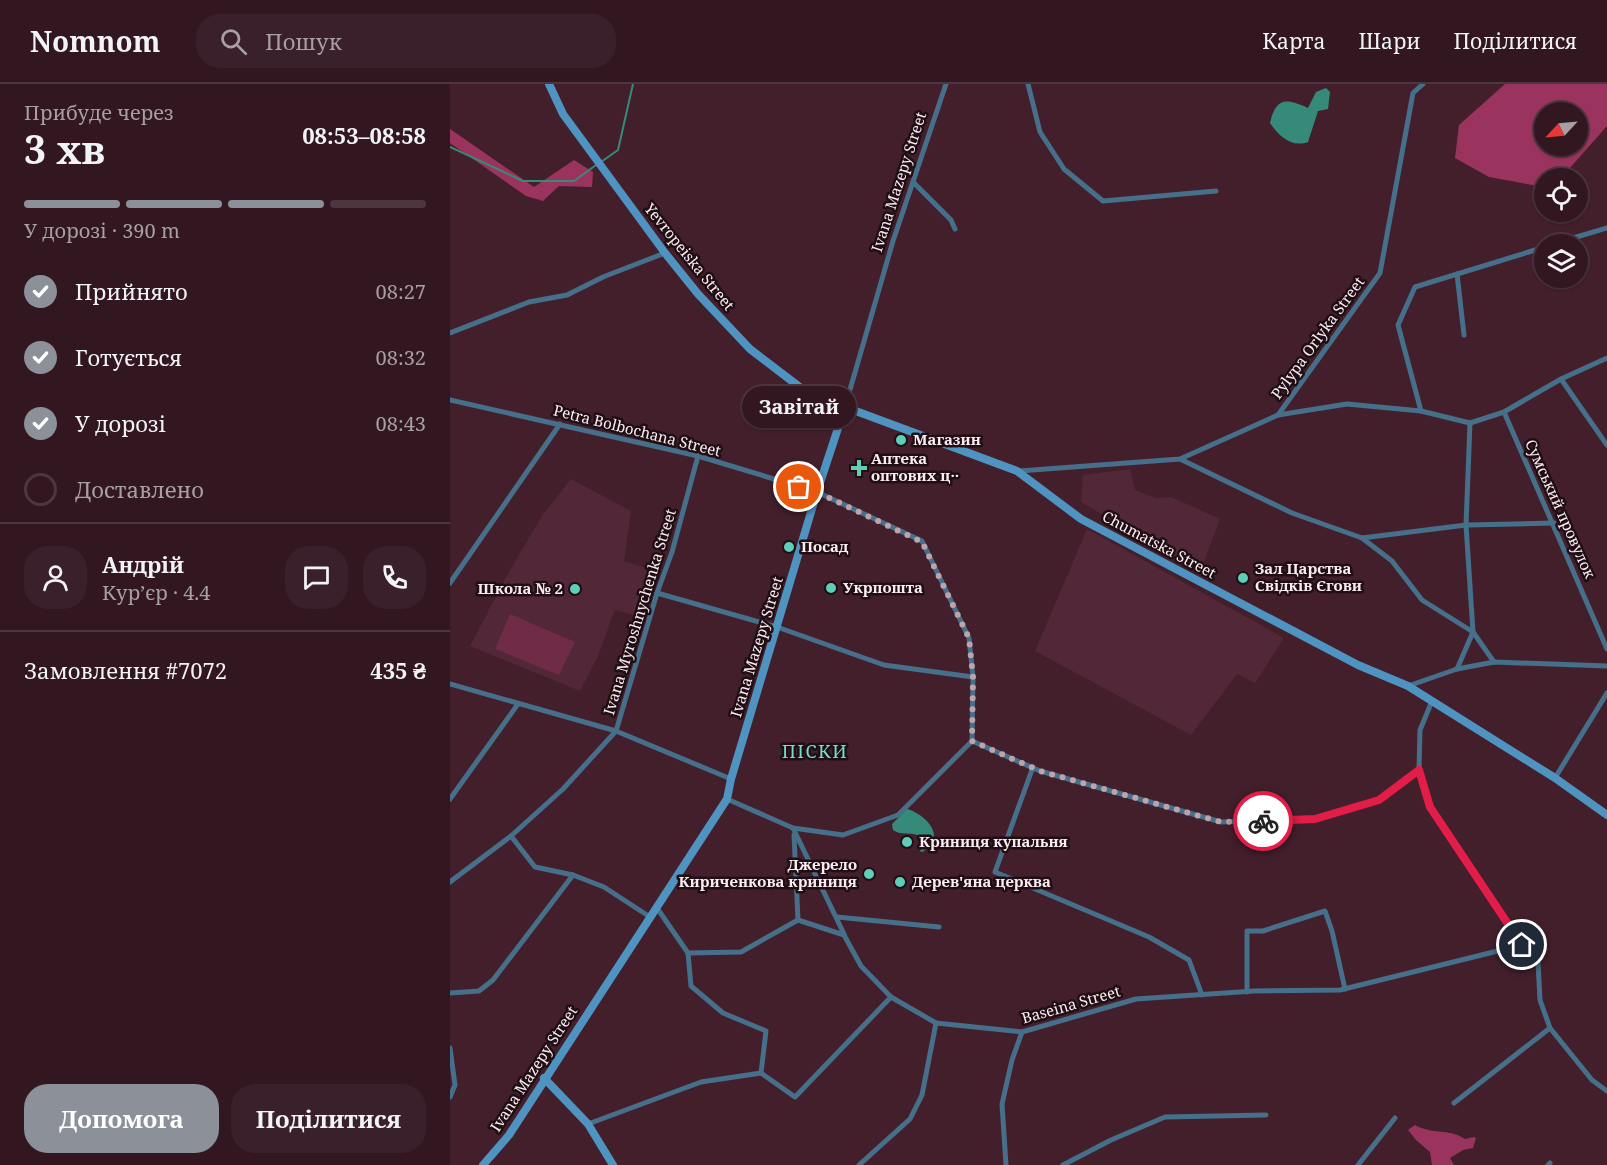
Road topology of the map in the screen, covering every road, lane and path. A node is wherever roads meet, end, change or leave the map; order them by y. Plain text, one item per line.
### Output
1 (549, 84) edge
2 (946, 84) edge
3 (1028, 84) edge
4 (1424, 84) edge
5 (913, 182) junction
6 (1216, 191) dead end
7 (1607, 228) edge
8 (955, 230) dead end
9 (1587, 234) edge
10 (1534, 250) edge
11 (665, 254) junction
12 (1457, 274) junction
13 (450, 332) edge
14 (1464, 335) dead end
15 (1607, 358) edge
16 (1561, 379) junction
17 (450, 400) edge
18 (845, 407) junction
19 (1421, 411) junction
20 (1504, 412) junction
21 (1278, 415) junction
22 (1470, 423) junction
23 (560, 424) junction
24 (1607, 445) edge
25 (698, 456) junction
26 (1180, 459) junction
27 (1017, 471) junction
28 (817, 492) junction
29 (1554, 523) junction
30 (1466, 525) junction
31 (1362, 538) junction
32 (450, 583) edge
33 (657, 593) junction
34 (777, 627) junction
35 (1473, 632) junction
36 (1607, 649) edge
37 (1494, 662) junction
38 (1607, 666) edge
39 (1457, 669) junction
40 (973, 677) junction
41 (450, 684) edge
42 (1408, 686) junction
43 (1607, 693) edge
44 (1432, 701) junction
45 (518, 704) junction
46 (616, 731) junction
47 (972, 741) junction
48 (1033, 767) junction
49 (1419, 770) junction
50 (1555, 778) junction
51 (731, 779) junction
52 (727, 799) junction
53 (450, 800) edge
54 (1607, 815) edge
55 (794, 830) junction
56 (511, 836) junction
57 (573, 875) junction
58 (450, 882) edge
59 (657, 908) junction
60 (650, 917) junction
61 (837, 917) junction
62 (798, 920) junction
63 (939, 927) dead end
64 (844, 935) junction
65 (1522, 945) junction
66 (688, 953) junction
67 (1345, 988) junction
68 (1246, 992) junction
69 (450, 993) edge
70 (1202, 995) junction
71 (891, 997) junction
72 (936, 1023) junction
73 (1550, 1028) junction
74 (1022, 1032) junction
75 (450, 1048) edge
76 (761, 1073) junction
77 (544, 1078) junction
78 (1607, 1091) edge
79 (450, 1097) edge
80 (1454, 1103) dead end
81 (1266, 1114) dead end
82 (1395, 1118) dead end
83 (588, 1124) junction
84 (483, 1165) edge
85 (613, 1165) edge
86 (859, 1165) edge
87 (1006, 1165) edge
88 (1063, 1165) edge
89 (1358, 1165) edge

1 - 11 street, Yevropeiska Street
2 - 5 street, Ivana Mazepy Street
3 - 6 street
4 - 21 street, Pylypa Orlyka Street
5 - 8 street
5 - 18 street, Ivana Mazepy Street
7 - 9 street
10 - 12 street
11 - 13 street
11 - 18 street, Yevropeiska Street
12 - 14 street
12 - 19 street
15 - 16 street
16 - 20 street
16 - 24 street
17 - 23 street, Petra Bolbochana Street
18 - 27 street, Chumatska Street
18 - 28 street, Ivana Mazepy Street
19 - 21 street
19 - 22 street
20 - 22 street
20 - 29 street, Сумський провулок
21 - 26 street, Pylypa Orlyka Street
22 - 30 street
23 - 25 street, Petra Bolbochana Street
23 - 32 street
25 - 28 street, Petra Bolbochana Street
25 - 33 street, Ivana Myroshnychenka Street
26 - 27 street, Pylypa Orlyka Street
26 - 31 street
27 - 42 street, Chumatska Street
28 - 34 street, Ivana Mazepy Street
28 - 40 street, Petra Bolbochana Street
29 - 30 street
29 - 36 street, Сумський провулок
30 - 31 street
30 - 35 street
31 - 35 street
33 - 34 street
33 - 46 street, Ivana Myroshnychenka Street
34 - 40 street
34 - 51 street, Ivana Mazepy Street
35 - 37 street
35 - 39 street
37 - 38 street
37 - 39 street
39 - 42 street
40 - 47 street, Petra Bolbochana Street
41 - 45 street
42 - 44 street, Chumatska Street
43 - 50 street
44 - 49 street
44 - 50 street, Chumatska Street
45 - 46 street
45 - 53 street
46 - 51 street
46 - 56 street, Ivana Myroshnychenka Street
47 - 48 street
47 - 55 street
48 - 49 street
48 - 70 street
49 - 65 street
50 - 54 street, Chumatska Street
51 - 52 street, Ivana Mazepy Street
52 - 55 street
52 - 59 street, Ivana Mazepy Street
55 - 61 street, Baseina Street
55 - 62 street
56 - 57 street
56 - 58 street, Ivana Myroshnychenka Street
57 - 60 street
57 - 69 street
59 - 60 street, Ivana Mazepy Street
59 - 66 street
60 - 77 street, Ivana Mazepy Street
61 - 63 street
61 - 64 street, Baseina Street
62 - 64 street
62 - 66 street
64 - 71 street, Baseina Street
65 - 67 street, Baseina Street
65 - 73 street
66 - 76 street
67 - 68 street, Baseina Street
67 - 68 street
68 - 70 street, Baseina Street
70 - 74 street, Baseina Street
71 - 72 street, Baseina Street
71 - 76 street
72 - 74 street, Baseina Street
72 - 86 street
73 - 78 street
73 - 80 street
74 - 87 street
75 - 79 street
76 - 83 street
77 - 83 street
77 - 84 street, Ivana Mazepy Street
81 - 88 street
82 - 89 street
83 - 85 street

